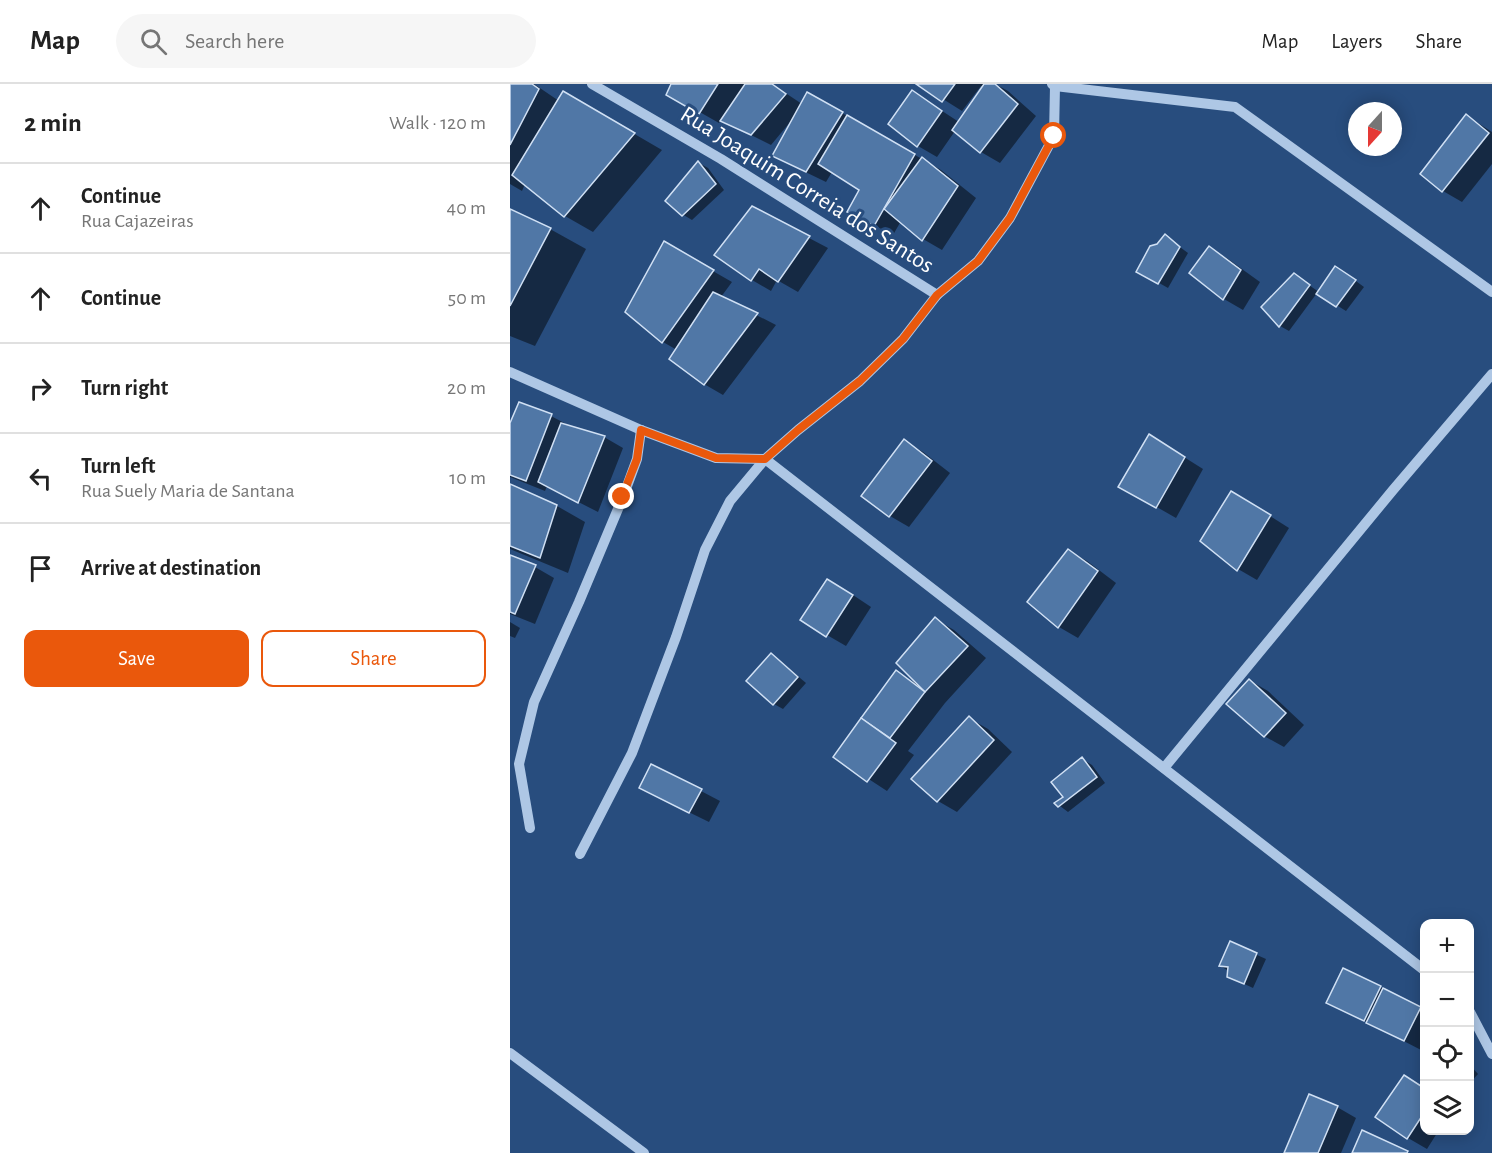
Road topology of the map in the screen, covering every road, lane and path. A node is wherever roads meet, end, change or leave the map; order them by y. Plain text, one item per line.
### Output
1 (592, 84) edge
2 (1053, 85) edge
3 (1492, 292) edge
4 (937, 295) junction
5 (510, 372) edge
6 (1492, 374) edge
7 (641, 430) junction
8 (765, 459) junction
9 (1164, 768) junction
10 (530, 828) dead end
11 (580, 854) dead end
12 (1420, 965) edge
13 (1474, 1020) edge
14 (510, 1053) edge
15 (1492, 1054) edge
16 (644, 1153) edge

1 - 4 street, Rua Joaquim Correia dos Santos
2 - 3 street
2 - 4 street
4 - 8 street
5 - 7 street
6 - 9 street
7 - 8 street
7 - 10 street
8 - 9 street
8 - 11 street
9 - 12 street
13 - 15 street
14 - 16 street

